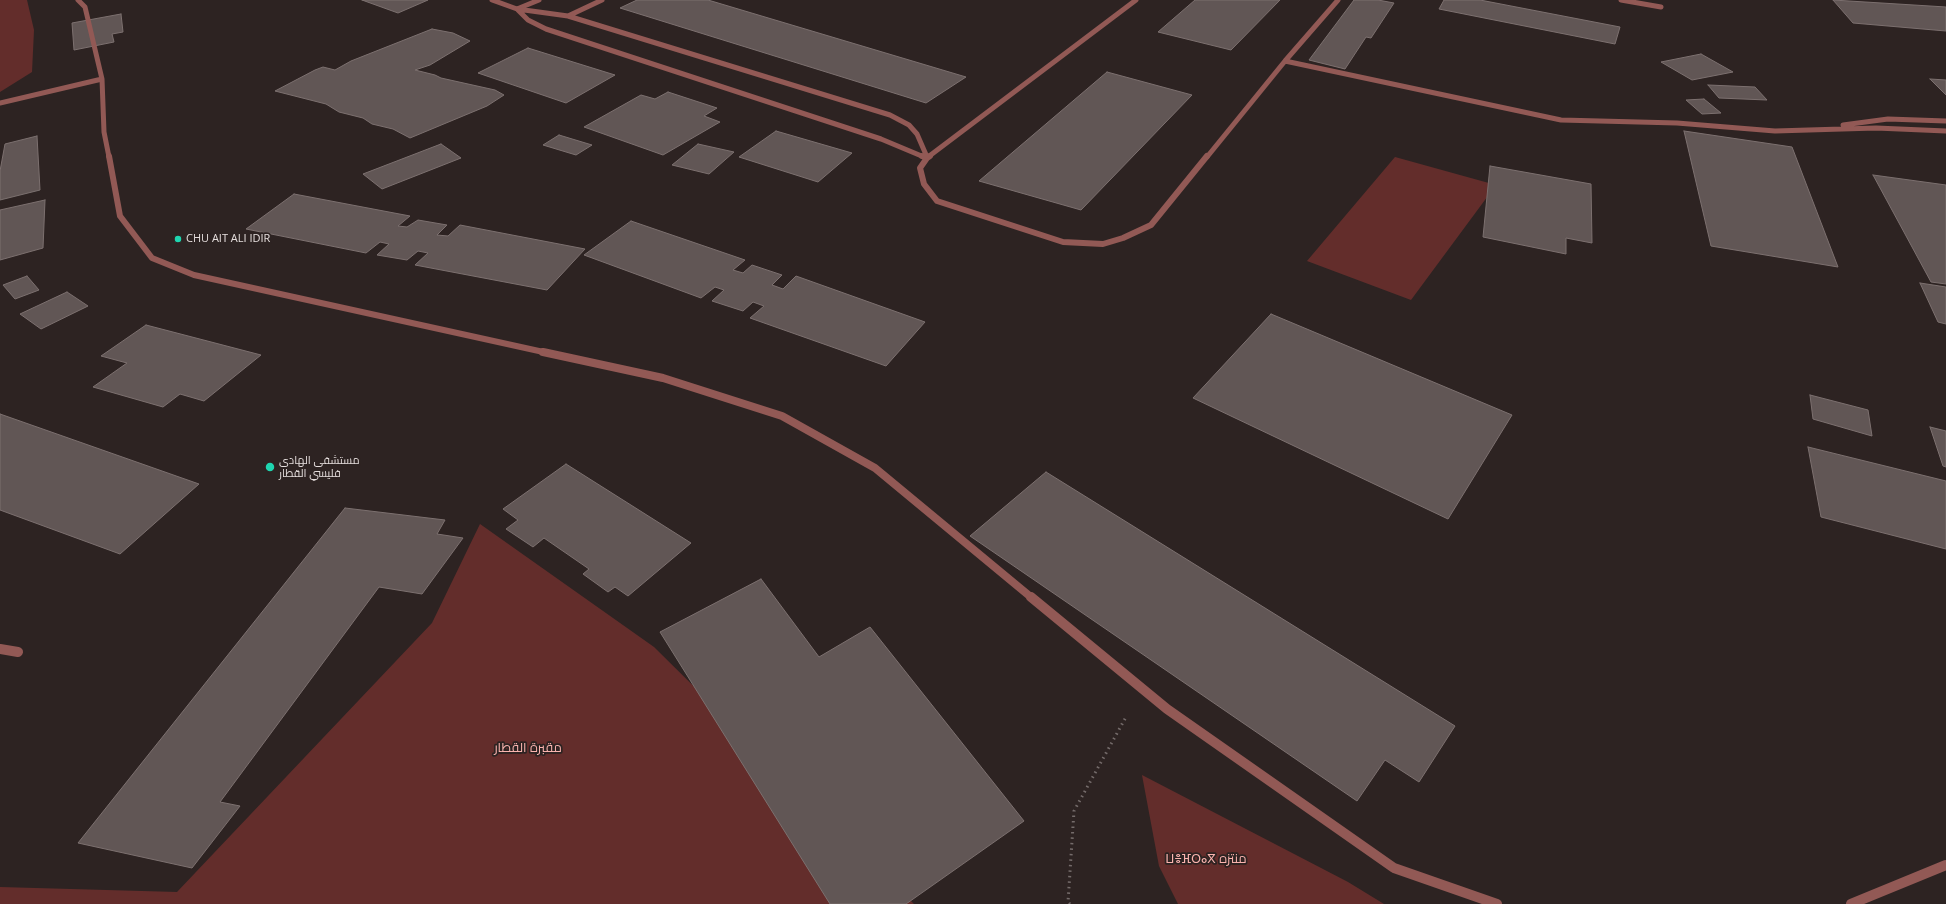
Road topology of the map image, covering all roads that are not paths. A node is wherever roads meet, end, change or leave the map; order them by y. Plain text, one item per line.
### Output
1 (78, 0) edge
2 (492, 0) edge
3 (539, 0) edge
4 (602, 0) edge
5 (1136, 0) edge
6 (1338, 0) edge
7 (1621, 0) edge
8 (1661, 7) dead end
9 (517, 9) junction
10 (568, 16) junction
11 (1285, 61) junction
12 (102, 79) junction
13 (0, 103) edge
14 (1946, 121) edge
15 (1946, 131) edge
16 (1798, 132) junction
17 (927, 158) junction
18 (0, 649) edge
19 (18, 652) dead end
20 (1946, 865) edge
21 (1497, 904) edge
22 (1851, 904) edge

1 - 12 street
2 - 9 street
3 - 9 street
4 - 10 street
5 - 17 street
6 - 11 street
7 - 8 street
9 - 10 street
9 - 17 street
10 - 17 street
11 - 16 street
11 - 17 street
12 - 13 street
12 - 21 street
14 - 16 street
15 - 16 street
18 - 19 street
20 - 22 street

